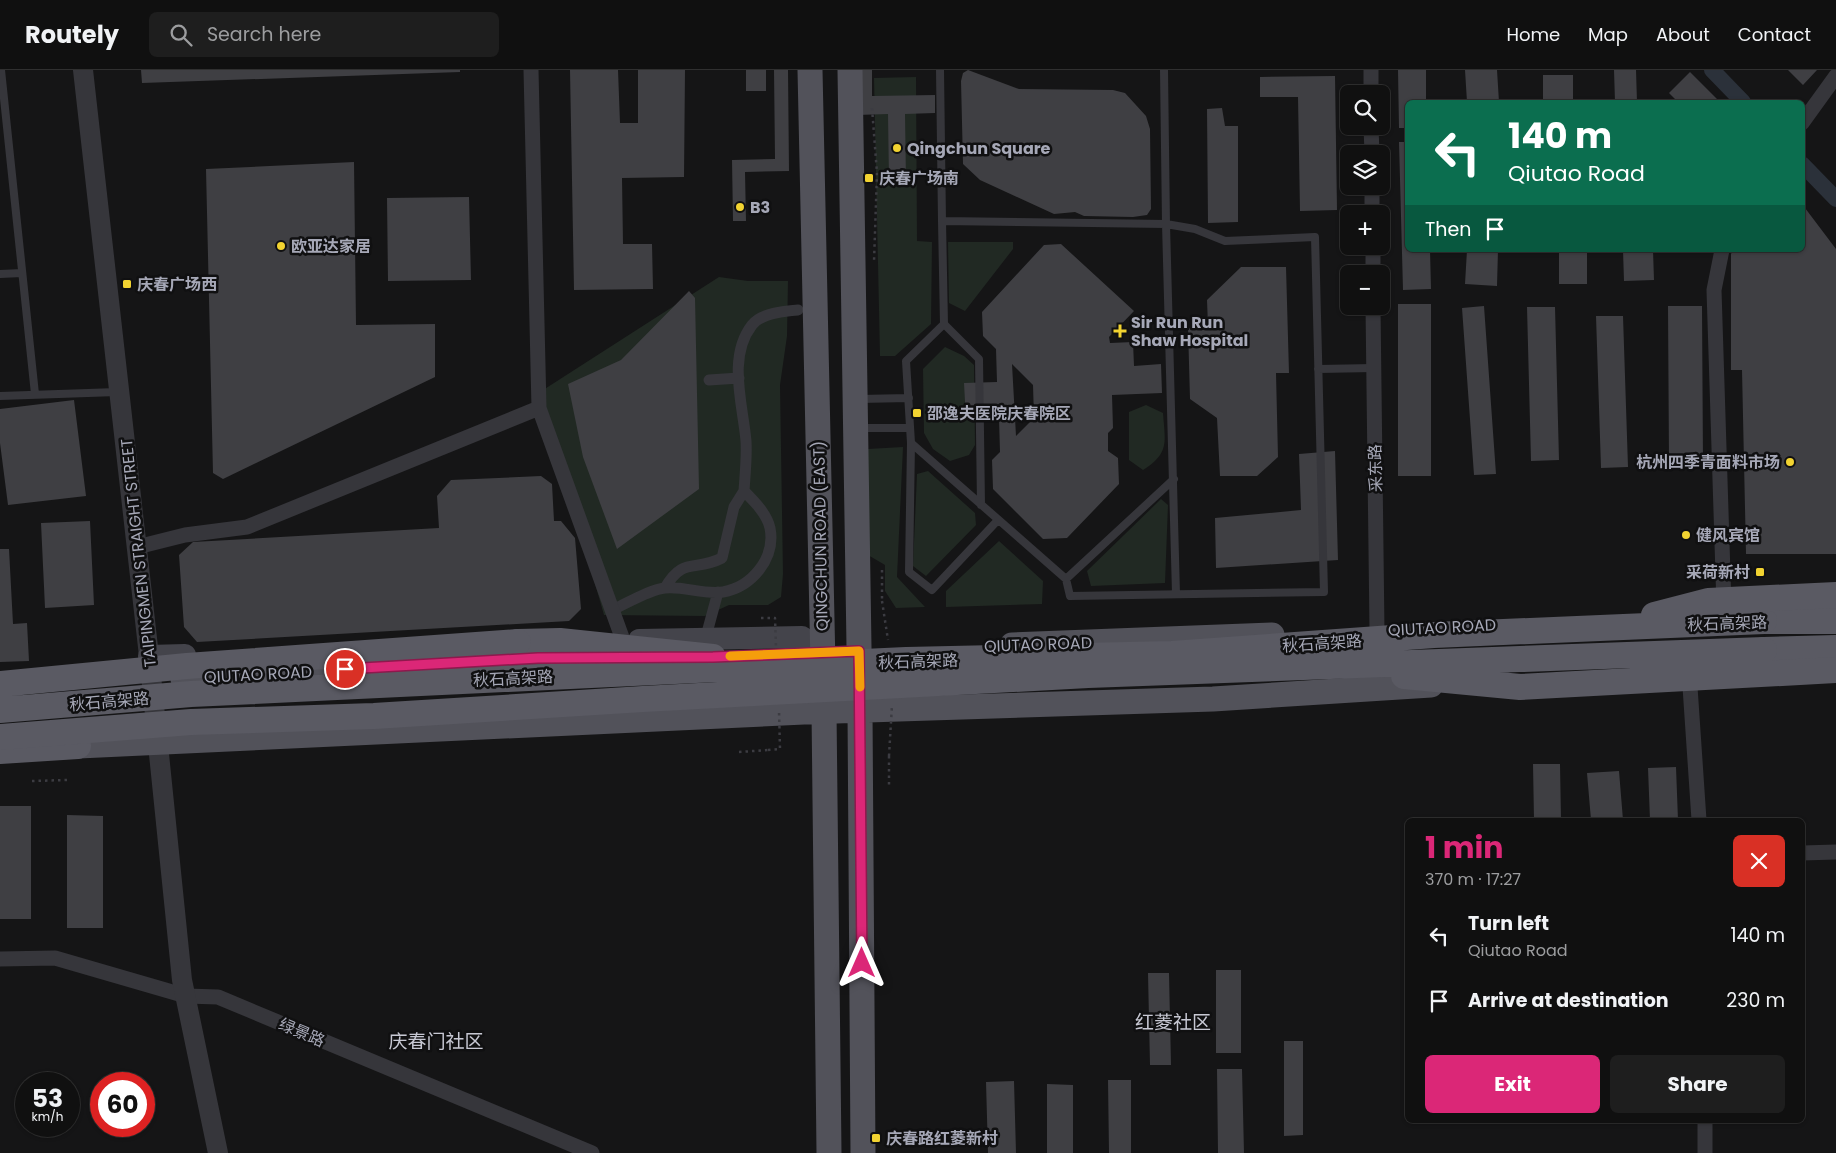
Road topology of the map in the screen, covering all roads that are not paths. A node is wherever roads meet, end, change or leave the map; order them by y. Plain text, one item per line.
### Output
1 (1, 70) edge
2 (83, 70) edge
3 (531, 70) edge
4 (810, 70) edge
5 (850, 70) edge
6 (940, 70) edge
7 (1164, 70) edge
8 (1371, 70) edge
9 (1836, 76) edge
10 (1371, 85) edge
11 (1805, 119) edge
12 (942, 221) junction
13 (1166, 224) junction
14 (1722, 252) edge
15 (22, 273) junction
16 (0, 274) edge
17 (798, 310) dead end
18 (1373, 315) edge
19 (944, 324) junction
20 (1374, 368) junction
21 (1318, 370) junction
22 (739, 378) junction
23 (709, 380) dead end
24 (119, 392) junction
25 (35, 394) junction
26 (0, 396) edge
27 (909, 398) junction
28 (855, 399) junction
29 (539, 408) junction
30 (856, 428) junction
31 (910, 428) junction
32 (911, 443) junction
33 (1174, 479) junction
34 (744, 491) junction
35 (981, 505) junction
36 (998, 520) junction
37 (137, 547) junction
38 (1066, 579) junction
39 (665, 588) junction
40 (718, 592) junction
41 (1176, 594) junction
42 (1836, 595) edge
43 (1836, 606) edge
44 (612, 610) junction
45 (1725, 612) junction
46 (1836, 621) edge
47 (1604, 628) junction
48 (708, 629) dead end
49 (1377, 631) junction
50 (623, 640) junction
51 (1836, 648) edge
52 (859, 651) junction
53 (823, 653) junction
54 (149, 656) junction
55 (713, 657) junction
56 (1836, 660) edge
57 (1301, 667) junction
58 (1689, 668) junction
59 (1836, 670) edge
60 (152, 681) junction
61 (0, 684) edge
62 (0, 696) edge
63 (0, 710) edge
64 (824, 711) junction
65 (860, 711) junction
66 (0, 737) edge
67 (157, 741) junction
68 (78, 746) joint
69 (0, 750) edge
70 (1699, 818) edge
71 (1836, 852) edge
72 (1805, 853) edge
73 (0, 959) edge
74 (186, 996) junction
75 (1705, 1123) edge
76 (218, 1153) edge
77 (592, 1153) edge
78 (828, 1153) edge
79 (863, 1153) edge
80 (1705, 1153) edge

1 - 15 lane
2 - 24 street, TAIPINGMEN STRAIGHT STREET
3 - 29 street
4 - 53 main road, QINGCHUN ROAD (EAST)
5 - 28 main road
6 - 12 lane
7 - 13 lane
8 - 10 street
9 - 11 street
12 - 13 lane
12 - 19 lane
13 - 21 lane
13 - 33 lane
14 - 45 street
15 - 16 lane
15 - 25 lane
17 - 22 street
18 - 20 street, 采东路
19 - 27 lane
19 - 35 lane
20 - 21 lane
20 - 49 street, 采东路
21 - 41 lane
22 - 23 street
22 - 34 street
24 - 25 lane
24 - 37 street, TAIPINGMEN STRAIGHT STREET
25 - 26 lane
27 - 28 lane
27 - 31 lane
28 - 30 main road
29 - 37 street
29 - 44 street
30 - 31 lane
30 - 52 main road
31 - 32 lane
32 - 35 lane
32 - 36 lane
33 - 38 lane
33 - 41 lane
34 - 39 street
34 - 40 street
35 - 36 lane
36 - 38 lane
37 - 54 street, TAIPINGMEN STRAIGHT STREET
38 - 41 lane
39 - 40 street
39 - 44 street
40 - 48 street
42 - 47 highway, bridge
43 - 45 main road, QIUTAO ROAD
44 - 50 street
45 - 49 main road, QIUTAO ROAD
46 - 47 highway, 秋石高架路, bridge
47 - 63 highway, 秋石高架路, bridge
49 - 52 main road, QIUTAO ROAD
50 - 53 main road
50 - 54 main road
51 - 57 highway, 秋石高架路, bridge
52 - 53 main road, QIUTAO ROAD
52 - 65 main road
53 - 55 main road, QIUTAO ROAD
53 - 64 main road, QINGCHUN ROAD (EAST)
54 - 60 street, TAIPINGMEN STRAIGHT STREET
55 - 60 main road, QIUTAO ROAD
55 - 61 highway, bridge
56 - 58 main road
57 - 59 highway, bridge
57 - 66 highway, 秋石高架路, bridge
58 - 65 main road
58 - 70 street
60 - 62 main road, QIUTAO ROAD
60 - 67 street, TAIPINGMEN STRAIGHT STREET
64 - 65 main road
64 - 67 main road
64 - 78 main road, QINGCHUN ROAD (EAST)
65 - 79 main road
67 - 68 main road
67 - 74 street, TAIPINGMEN STRAIGHT STREET
68 - 69 highway
71 - 72 street
73 - 74 street, 绿景路
74 - 76 street, TAIPINGMEN STRAIGHT STREET
74 - 77 street, 绿景路
75 - 80 street

